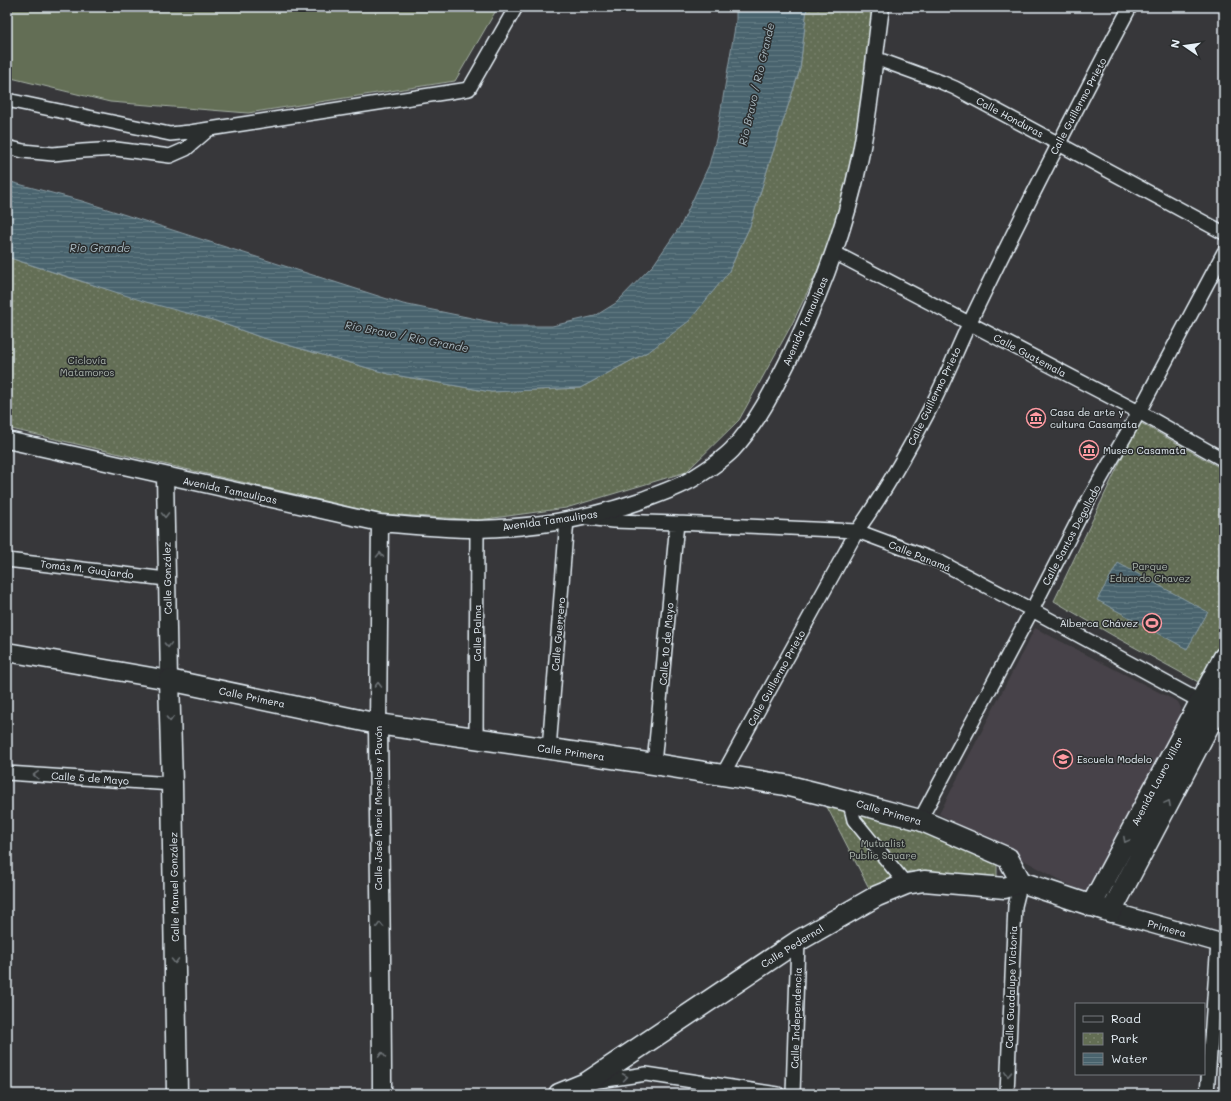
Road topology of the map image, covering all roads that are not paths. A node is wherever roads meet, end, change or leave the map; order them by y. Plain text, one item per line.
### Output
1 (516, 7) edge
2 (881, 7) edge
3 (1130, 7) edge
4 (875, 58) junction
5 (7, 100) edge
6 (208, 130) junction
7 (1059, 143) junction
8 (7, 147) edge
9 (1224, 233) edge
10 (1224, 252) edge
11 (835, 253) junction
12 (969, 323) junction
13 (1139, 412) junction
14 (7, 440) edge
15 (1224, 460) edge
16 (165, 476) junction
17 (583, 517) junction
18 (567, 519) junction
19 (380, 523) junction
20 (677, 523) junction
21 (478, 529) junction
22 (857, 531) junction
23 (7, 560) edge
24 (166, 579) junction
25 (1032, 610) junction
26 (7, 652) edge
27 (1224, 657) edge
28 (169, 680) junction
29 (1216, 706) edge
30 (378, 724) junction
31 (476, 738) junction
32 (549, 749) junction
33 (654, 764) junction
34 (7, 773) edge
35 (722, 776) junction
36 (172, 784) junction
37 (849, 800) junction
38 (920, 820) junction
39 (1021, 882) junction
40 (906, 884) junction
41 (1091, 906) junction
42 (1111, 912) junction
43 (798, 941) junction
44 (1221, 944) edge
45 (586, 1088) edge
46 (177, 1094) edge
47 (382, 1094) edge
48 (559, 1094) edge
49 (778, 1094) edge
50 (793, 1094) edge
51 (1007, 1094) edge
52 (1207, 1094) edge

1 - 6 street
2 - 4 street, Avenida Tamaulipas
3 - 7 street, Calle Guillermo Prieto
4 - 7 street, Calle Honduras
4 - 11 street, Avenida Tamaulipas
5 - 6 street
6 - 8 street
7 - 9 street, Calle Honduras
7 - 12 street, Calle Guillermo Prieto
10 - 13 street, Calle Santos Degollado
11 - 12 street, Calle Guatemala
11 - 17 street, Avenida Tamaulipas
12 - 13 street, Calle Guatemala
12 - 22 street, Calle Guillermo Prieto
13 - 15 street, Calle Guatemala
13 - 25 street, Calle Santos Degollado
14 - 16 street, Avenida Tamaulipas
16 - 19 street, Avenida Tamaulipas
16 -> 24 street, Calle González
17 - 18 street, Avenida Tamaulipas
17 - 20 street, Calle Panamá
18 - 21 street, Avenida Tamaulipas
18 - 32 street, Calle Guerrero
19 - 21 street, Avenida Tamaulipas
30 -> 19 street, Calle José María Morelos y Pavón
20 - 22 street, Calle Panamá
20 - 33 street, Calle 10 de Mayo
21 - 31 street, Calle Palma
22 - 25 street, Calle Panamá
22 - 35 street, Calle Guillermo Prieto
23 - 24 street, Tomás M. Guajardo
24 -> 28 street, Calle González
25 - 29 street, Calle Panamá
25 - 38 street, Calle Santos Degollado
26 - 28 main road, Calle Primera
27 - 29 main road, Avenida Lauro Villar
28 - 30 main road, Calle Primera
28 -> 36 main road, Calle Manuel González
29 -> 41 main road, Avenida Lauro Villar
42 -> 29 main road, Avenida Lauro Villar
30 - 31 main road, Calle Primera
47 -> 30 main road, Calle José María Morelos y Pavón
31 - 32 main road, Calle Primera
32 - 33 main road, Calle Primera
33 - 35 main road, Calle Primera
36 -> 34 street, Calle 5 de Mayo
35 - 37 main road, Calle Primera
36 -> 46 main road, Calle Manuel González
37 - 38 main road, Calle Primera
37 - 40 street
38 - 39 main road, Calle Primera
39 - 40 main road, Calle Pedernal
39 - 41 main road
39 -> 51 street, Calle Guadalupe Victoria
40 - 43 main road, Calle Pedernal
41 - 42 main road
42 - 44 main road, Primera
43 - 45 main road, Calle Pedernal
43 - 50 street, Calle Independencia
44 - 52 street
45 - 48 main road, Calle Pedernal
45 -> 49 street

